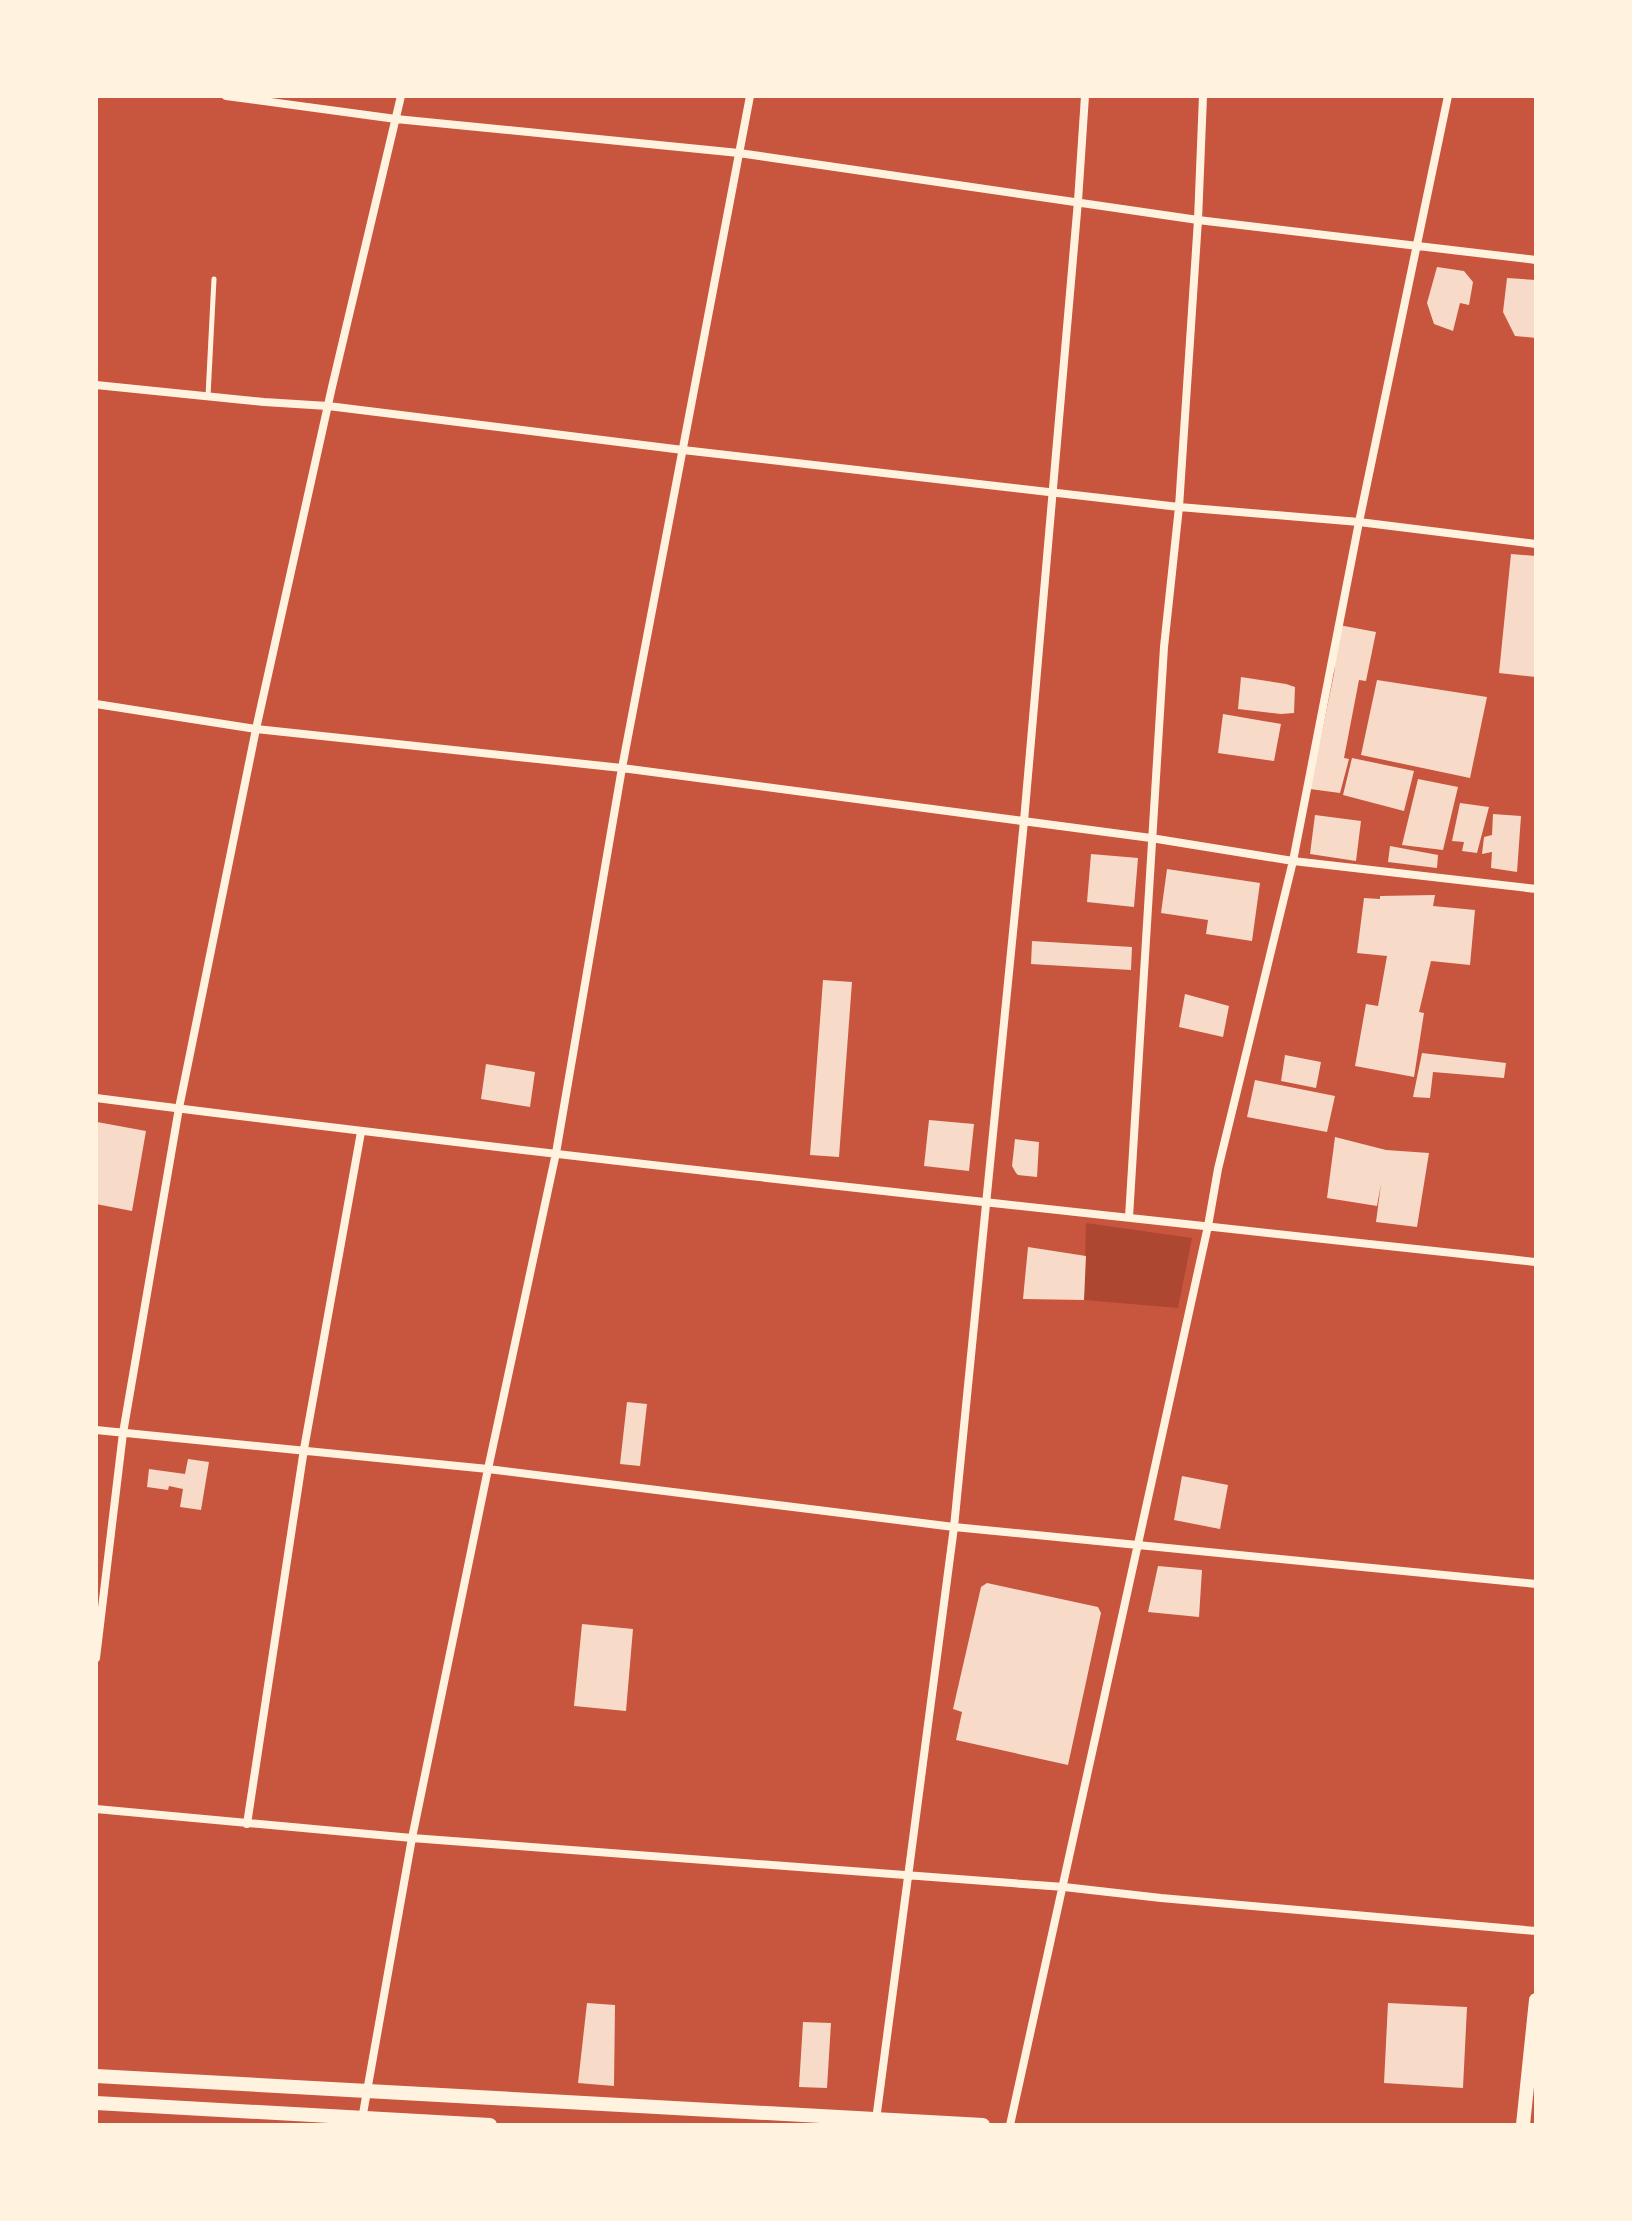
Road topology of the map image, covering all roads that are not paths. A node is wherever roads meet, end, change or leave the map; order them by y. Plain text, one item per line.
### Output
1 (226, 96) edge
2 (401, 96) edge
3 (750, 96) edge
4 (1085, 96) edge
5 (1203, 96) edge
6 (1448, 96) edge
7 (396, 119) junction
8 (739, 153) junction
9 (1078, 201) junction
10 (1198, 220) junction
11 (1418, 247) junction
12 (1536, 260) edge
13 (214, 279) dead end
14 (96, 385) edge
15 (208, 396) junction
16 (328, 406) junction
17 (683, 450) junction
18 (1053, 491) junction
19 (1179, 507) junction
20 (1359, 522) junction
21 (1536, 544) edge
22 (96, 704) edge
23 (256, 729) junction
24 (622, 768) junction
25 (1024, 821) junction
26 (1151, 838) junction
27 (1293, 861) junction
28 (1536, 889) edge
29 (96, 1098) edge
30 (179, 1108) junction
31 (361, 1132) junction
32 (556, 1153) junction
33 (986, 1203) junction
34 (1129, 1217) junction
35 (1208, 1226) junction
36 (1536, 1262) edge
37 (96, 1430) edge
38 (123, 1433) junction
39 (304, 1449) junction
40 (488, 1469) junction
41 (954, 1527) junction
42 (1139, 1544) junction
43 (1536, 1584) edge
44 (96, 1658) edge
45 (96, 1809) edge
46 (247, 1824) junction
47 (412, 1838) junction
48 (909, 1875) junction
49 (1064, 1887) junction
50 (1536, 1931) edge
51 (1536, 2000) edge
52 (96, 2076) edge
53 (368, 2090) junction
54 (96, 2103) edge
55 (362, 2121) edge
56 (876, 2122) edge
57 (490, 2125) edge
58 (983, 2125) edge
59 (1010, 2125) edge
60 (1523, 2125) edge

1 - 7 street
2 - 7 street
3 - 8 street
4 - 9 street
5 - 10 street
6 - 11 street
7 - 8 street
7 - 16 street
8 - 9 street
8 - 17 street
9 - 10 street
9 - 18 street
10 - 11 street
10 - 19 street
11 - 12 street
11 - 20 street
13 - 15 lane
14 - 15 street
15 - 16 street
16 - 17 street
16 - 23 street
17 - 18 street
17 - 24 street
18 - 19 street
18 - 25 street
19 - 20 street
19 - 26 street
20 - 21 street
20 - 27 street
22 - 23 street
23 - 24 street
23 - 30 street
24 - 25 street
24 - 32 street
25 - 26 street
25 - 33 street
26 - 27 street
26 - 34 street
27 - 28 street
27 - 35 street
29 - 30 street
30 - 31 street
30 - 38 street
31 - 32 street
31 - 39 street
32 - 33 street
32 - 40 street
33 - 34 street
33 - 41 street
34 - 35 street
35 - 36 street
35 - 42 street
37 - 38 street
38 - 39 street
38 - 44 street
39 - 40 street
39 - 46 street
40 - 41 street
40 - 47 street
41 - 42 street
41 - 48 street
42 - 43 street
42 - 49 street
45 - 46 street
46 - 47 street
47 - 48 street
47 - 53 street
48 - 49 street
48 - 56 street
49 - 50 street
49 - 59 street
51 - 60 main road
52 - 53 main road
53 - 55 street
53 - 56 main road
54 - 55 main road
55 - 57 main road
56 - 58 main road

